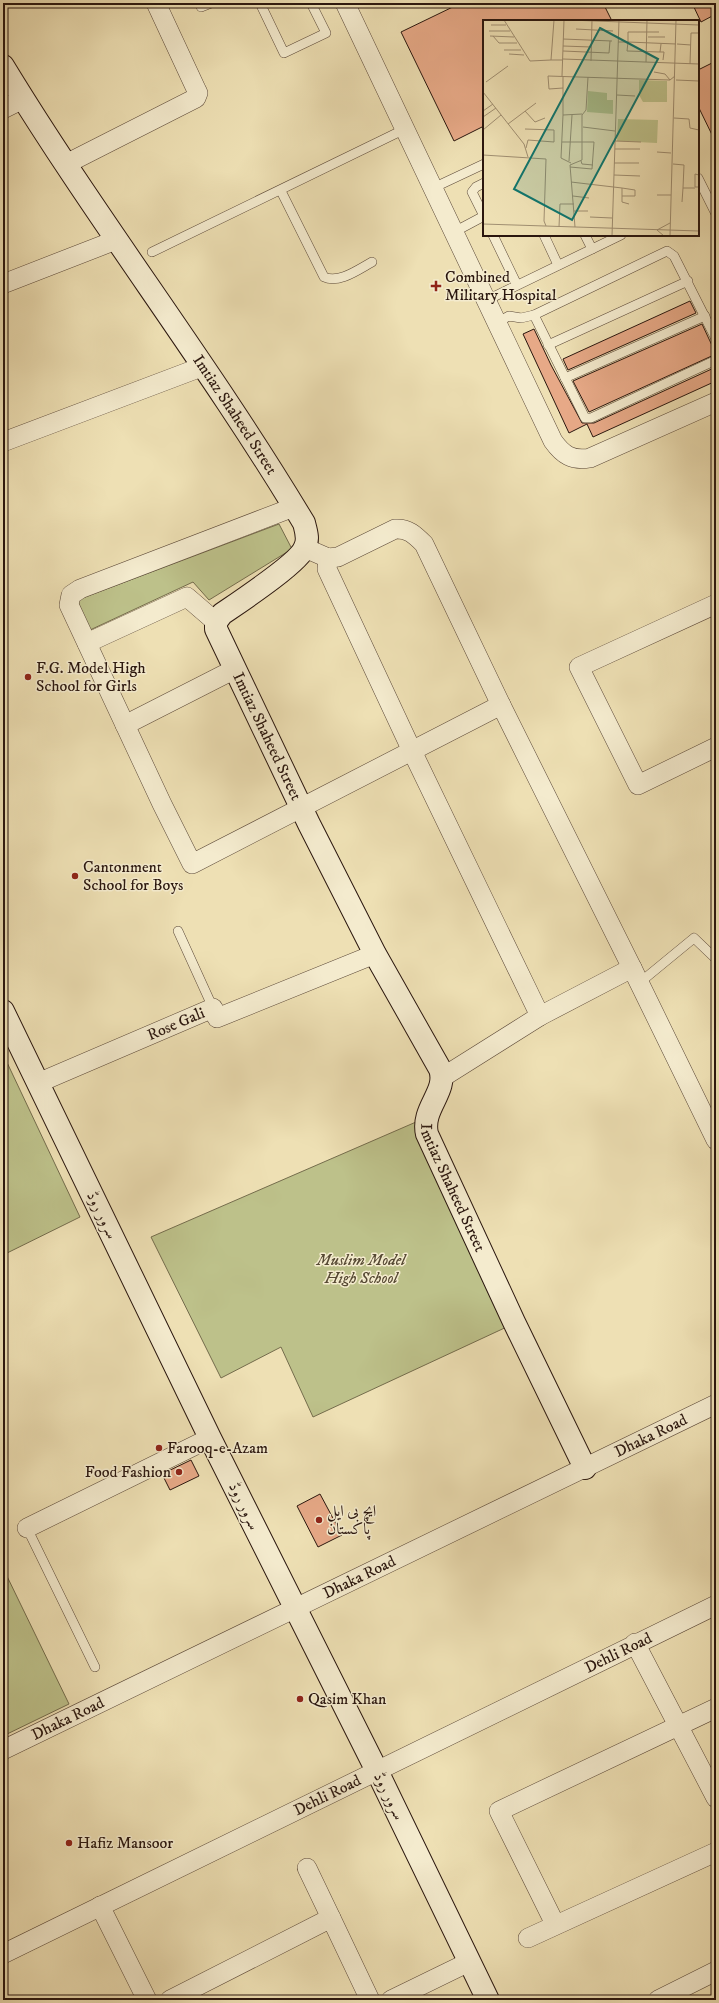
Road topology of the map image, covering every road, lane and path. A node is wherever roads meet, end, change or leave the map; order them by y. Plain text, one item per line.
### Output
1 (156, 3) edge
2 (211, 3) edge
3 (260, 3) edge
4 (312, 3) edge
5 (345, 3) edge
6 (202, 7) dead end
7 (3, 66) edge
8 (23, 99) junction
9 (3, 109) edge
10 (405, 129) junction
11 (66, 164) junction
12 (483, 164) edge
13 (699, 180) edge
14 (483, 184) edge
15 (433, 188) junction
16 (281, 191) junction
17 (483, 214) edge
18 (716, 214) edge
19 (483, 217) edge
20 (454, 232) junction
21 (493, 236) edge
22 (544, 236) edge
23 (586, 236) edge
24 (619, 236) edge
25 (116, 240) junction
26 (592, 249) junction
27 (152, 252) dead end
28 (372, 262) dead end
29 (558, 265) junction
30 (688, 281) junction
31 (3, 284) edge
32 (517, 284) junction
33 (487, 300) junction
34 (534, 315) junction
35 (705, 316) junction
36 (498, 322) junction
37 (716, 339) edge
38 (548, 345) junction
39 (716, 360) edge
40 (204, 366) junction
41 (565, 378) junction
42 (716, 402) edge
43 (3, 442) edge
44 (294, 507) junction
45 (305, 548) junction
46 (328, 558) junction
47 (716, 604) edge
48 (216, 622) junction
49 (87, 644) junction
50 (235, 669) junction
51 (501, 705) junction
52 (125, 725) junction
53 (716, 747) edge
54 (412, 751) junction
55 (301, 807) junction
56 (178, 931) dead end
57 (375, 954) junction
58 (716, 960) edge
59 (635, 976) junction
60 (213, 1008) junction
61 (3, 1011) edge
62 (540, 1016) junction
63 (443, 1077) junction
64 (38, 1083) junction
65 (716, 1140) edge
66 (716, 1404) edge
67 (210, 1438) junction
68 (585, 1468) junction
69 (27, 1528) joint
70 (716, 1605) edge
71 (295, 1610) junction
72 (635, 1643) junction
73 (95, 1667) dead end
74 (716, 1708) edge
75 (678, 1726) junction
76 (3, 1750) edge
77 (377, 1772) junction
78 (711, 1777) edge
79 (716, 1798) edge
80 (716, 1852) edge
81 (307, 1868) dead end
82 (100, 1906) junction
83 (331, 1918) junction
84 (555, 1924) junction
85 (528, 1938) dead end
86 (3, 1954) edge
87 (469, 1962) junction
88 (716, 1971) edge
89 (147, 2000) edge
90 (170, 2000) edge
91 (370, 2000) edge
92 (390, 2000) edge
93 (488, 2000) edge
94 (658, 2000) edge

1 - 11 street
2 - 6 lane
3 - 4 lane
5 - 10 street
7 - 8 street, Imtiaz Shaheed Street
8 - 9 street
8 - 11 street, Imtiaz Shaheed Street
10 - 15 street
10 - 16 lane
11 - 25 street, Imtiaz Shaheed Street
12 - 15 lane
13 - 18 lane
14 - 17 lane
15 - 20 street
16 - 27 lane
16 - 28 lane
19 - 20 lane
20 - 33 street
21 - 32 lane
22 - 29 lane
23 - 26 lane
24 - 26 lane
25 - 31 street
25 - 40 street, Imtiaz Shaheed Street
26 - 29 lane
29 - 32 lane
30 - 34 lane
30 - 35 lane
30 - 38 lane
32 - 33 lane
33 - 36 street
34 - 36 lane
34 - 38 lane
35 - 37 lane
35 - 41 lane
36 - 42 street
38 - 41 lane
39 - 41 lane
40 - 43 street
40 - 44 street, Imtiaz Shaheed Street
44 - 45 street, Imtiaz Shaheed Street
44 - 49 street
45 - 46 street
45 - 48 street
46 - 51 street
46 - 54 street
47 - 53 street
48 - 49 street
48 - 50 street, Imtiaz Shaheed Street
49 - 52 street
50 - 52 street
50 - 55 street, Imtiaz Shaheed Street
51 - 54 street
51 - 59 street
52 - 55 street
54 - 55 street
54 - 62 street
55 - 57 street, Imtiaz Shaheed Street
56 - 60 lane
57 - 60 street, Rose Gali
57 - 63 street, Imtiaz Shaheed Street
58 - 59 lane
59 - 62 street
59 - 65 street
60 - 64 street, Rose Gali
61 - 64 street, سرور روڈ
62 - 63 street
63 - 68 street, Imtiaz Shaheed Street
64 - 67 street, سرور روڈ
66 - 68 street, Dhaka Road
67 - 69 street
67 - 71 street, سرور روڈ
68 - 71 street, Dhaka Road
69 - 73 lane
70 - 72 street, Dehli Road
71 - 76 street, Dhaka Road
71 - 77 street, سرور روڈ
72 - 75 street
72 - 77 street, Dehli Road
74 - 75 street
75 - 78 street
75 - 84 street
77 - 82 street, Dehli Road
77 - 87 street, سرور روڈ
78 - 79 street
80 - 84 street
81 - 83 street
82 - 86 street, Dehli Road
82 - 89 street
83 - 90 street
83 - 91 street
84 - 85 street
87 - 92 street
87 - 93 street, سرور روڈ
88 - 94 street

